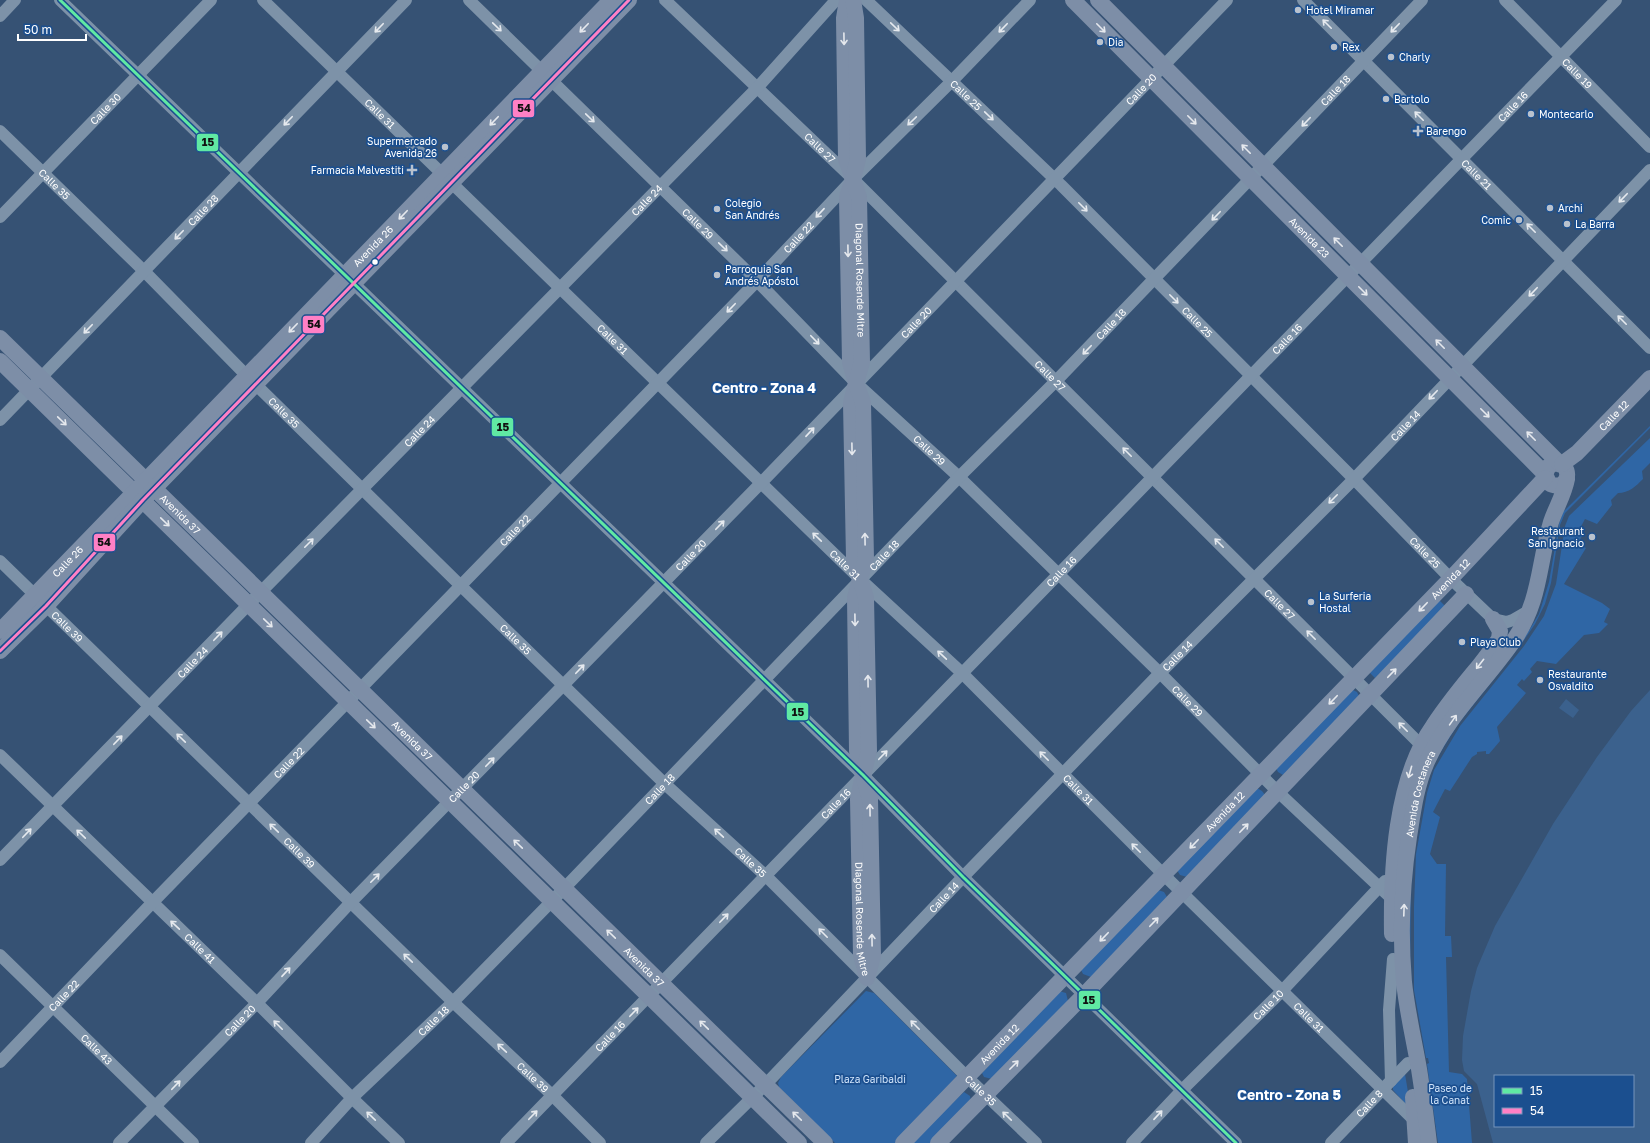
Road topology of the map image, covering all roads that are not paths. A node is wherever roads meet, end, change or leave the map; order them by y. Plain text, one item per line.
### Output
1 (15, 0) edge
2 (60, 0) edge
3 (211, 0) edge
4 (263, 0) edge
5 (406, 0) edge
6 (469, 0) edge
7 (611, 0) edge
8 (629, 0) edge
9 (665, 0) edge
10 (836, 0) edge
11 (847, 0) edge
12 (853, 0) edge
13 (866, 0) edge
14 (1030, 0) edge
15 (1073, 0) edge
16 (1098, 0) edge
17 (1227, 0) edge
18 (1303, 0) edge
19 (1422, 0) edge
20 (1505, 0) edge
21 (1616, 0) edge
22 (0, 16) edge
23 (1561, 57) junction
24 (1364, 61) junction
25 (1163, 66) junction
26 (337, 72) junction
27 (138, 74) junction
28 (546, 76) junction
29 (1151, 78) junction
30 (952, 81) junction
31 (757, 88) junction
32 (0, 131) edge
33 (1650, 147) edge
34 (1462, 159) junction
35 (1263, 166) junction
36 (1650, 170) edge
37 (43, 172) junction
38 (239, 172) junction
39 (447, 178) junction
40 (853, 179) junction
41 (1251, 179) junction
42 (1055, 180) junction
43 (660, 186) junction
44 (0, 217) edge
45 (1563, 261) junction
46 (1360, 264) junction
47 (144, 271) junction
48 (1348, 276) junction
49 (349, 279) junction
50 (1155, 279) junction
51 (757, 281) junction
52 (956, 281) junction
53 (560, 288) junction
54 (0, 338) edge
55 (1650, 348) edge
56 (0, 361) edge
57 (1461, 366) junction
58 (1251, 376) junction
59 (41, 378) junction
60 (1450, 378) junction
61 (1650, 378) edge
62 (251, 380) junction
63 (1056, 381) junction
64 (658, 383) junction
65 (856, 383) junction
66 (462, 388) junction
67 (30, 390) junction
68 (0, 420) edge
69 (1564, 470) junction
70 (959, 476) junction
71 (1545, 476) junction
72 (1153, 477) junction
73 (1354, 478) junction
74 (561, 483) junction
75 (761, 483) junction
76 (363, 489) junction
77 (144, 490) junction
78 (0, 561) edge
79 (1059, 574) junction
80 (1255, 578) junction
81 (860, 579) junction
82 (1451, 579) junction
83 (664, 583) junction
84 (461, 586) junction
85 (260, 593) junction
86 (1466, 594) junction
87 (40, 601) junction
88 (249, 604) junction
89 (1531, 609) junction
90 (1493, 619) junction
91 (0, 631) edge
92 (0, 651) edge
93 (962, 673) junction
94 (1160, 673) junction
95 (1354, 678) junction
96 (764, 679) junction
97 (565, 685) junction
98 (360, 690) junction
99 (1371, 695) junction
100 (349, 702) junction
101 (150, 707) junction
102 (1425, 750) junction
103 (0, 756) edge
104 (1062, 774) junction
105 (863, 775) junction
106 (1261, 775) junction
107 (665, 784) junction
108 (462, 790) junction
109 (1278, 792) junction
110 (451, 802) junction
111 (249, 804) junction
112 (53, 807) junction
113 (0, 860) edge
114 (1399, 872) junction
115 (1164, 875) junction
116 (766, 876) junction
117 (962, 876) junction
118 (1380, 886) junction
119 (564, 889) junction
120 (1182, 893) junction
121 (1392, 899) junction
122 (552, 901) junction
123 (351, 902) junction
124 (152, 903) junction
125 (0, 955) edge
126 (1393, 959) junction
127 (1066, 977) junction
128 (867, 978) junction
129 (661, 984) junction
130 (1282, 991) junction
131 (1084, 995) junction
132 (649, 996) junction
133 (453, 1002) junction
134 (257, 1003) junction
135 (53, 1008) junction
136 (0, 1062) edge
137 (1408, 1063) junction
138 (967, 1077) junction
139 (765, 1085) junction
140 (1387, 1085) junction
141 (1182, 1090) junction
142 (985, 1095) junction
143 (552, 1096) junction
144 (352, 1098) junction
145 (753, 1098) junction
146 (156, 1106) junction
147 (1421, 1124) junction
148 (119, 1143) edge
149 (193, 1143) edge
150 (311, 1143) edge
151 (399, 1143) edge
152 (506, 1143) edge
153 (600, 1143) edge
154 (706, 1143) edge
155 (799, 1143) edge
156 (825, 1143) edge
157 (903, 1143) edge
158 (938, 1143) edge
159 (1036, 1143) edge
160 (1132, 1143) edge
161 (1236, 1143) edge
162 (1331, 1143) edge
163 (1416, 1143) edge
164 (1429, 1143) edge

1 - 22 street
2 - 27 street
3 - 27 street, Calle 30
4 - 26 street, Calle 31
5 -> 26 street, Calle 28
6 -> 28 street, Calle 29
7 -> 28 main road, Avenida 26
8 - 28 main road, Avenida 26
9 - 31 street, Calle 27
10 - 31 street, Calle 24
11 -> 40 main road
12 - 40 main road, Diagonal Rosende Mitre
13 -> 30 street, Calle 25
14 -> 30 street, Calle 22
15 -> 29 main road, Avenida 23
16 - 25 main road, Avenida 23
17 - 25 street, Calle 20
24 -> 18 street, Calle 21
19 -> 24 street, Calle 18
20 - 23 street, Calle 19
21 - 23 street, Calle 16
23 - 33 street, Calle 19
23 - 34 street, Calle 16
34 -> 24 street, Calle 21
24 -> 35 street, Calle 18
25 - 29 street, Calle 20
35 -> 25 main road, Avenida 23
26 -> 38 street, Calle 28
26 - 39 street, Calle 31
27 - 37 street, Calle 30
27 - 38 street
28 - 39 main road, Avenida 26
28 -> 43 street, Calle 29
29 -> 41 main road, Avenida 23
29 - 42 street, Calle 20
30 -> 40 street, Calle 22
30 -> 42 street, Calle 25
31 - 40 street, Calle 27
31 - 43 street, Calle 24
32 - 37 street, Calle 35
45 -> 34 street, Calle 21
34 - 46 street, Calle 16
35 - 41 street, Calle 18
46 -> 35 main road, Avenida 23
36 -> 45 street, Calle 14
37 - 44 street, Calle 30
37 - 47 street, Calle 35
38 -> 47 street, Calle 28
38 - 49 street
39 - 49 main road, Avenida 26
39 - 53 street, Calle 31
40 -> 51 street, Calle 22
40 - 52 street, Calle 27
40 - 65 main road, Diagonal Rosende Mitre
41 - 48 main road, Avenida 23
41 -> 50 street, Calle 18
42 -> 50 street, Calle 25
42 - 52 street, Calle 20
43 -> 51 street, Calle 29
43 - 53 street, Calle 24
55 -> 45 street, Calle 21
45 -> 57 street, Calle 14
46 - 48 street, Calle 16
57 -> 46 main road, Avenida 23
47 -> 59 street, Calle 28
47 - 62 street, Calle 35
48 - 58 street, Calle 16
48 -> 60 main road, Avenida 23
49 - 62 main road, Avenida 26
49 - 66 street
50 -> 58 street, Calle 25
50 -> 63 street, Calle 18
51 -> 64 street, Calle 22
51 -> 65 street, Calle 29
52 - 63 street, Calle 27
52 - 65 street, Calle 20
53 - 64 street, Calle 31
53 - 66 street, Calle 24
54 - 59 main road, Avenida 37
56 - 67 main road, Avenida 37
57 - 60 street, Calle 14
69 -> 57 main road, Avenida 23
58 - 72 street, Calle 16
58 - 73 street, Calle 25
59 - 67 street, Calle 28
59 - 77 main road, Avenida 37
60 -> 71 main road, Avenida 23
60 -> 73 street, Calle 14
61 - 69 main road, Calle 12
62 - 76 street, Calle 35
62 - 77 main road, Avenida 26
63 - 70 street, Calle 18
72 -> 63 street, Calle 27
64 - 74 street, Calle 22
64 - 75 street, Calle 31
65 - 70 street, Calle 29
75 -> 65 street, Calle 20
65 - 81 main road, Diagonal Rosende Mitre
66 - 74 street
66 - 76 street, Calle 24
67 - 68 street, Calle 28
67 -> 77 main road, Avenida 37
69 - 71 main road
69 - 89 main road, Avenida Costanera
70 - 79 street, Calle 29
70 - 81 street, Calle 18
71 - 82 main road, Avenida 12
72 - 79 street, Calle 16
80 -> 72 street, Calle 27
73 -> 80 street, Calle 14
73 - 82 street, Calle 25
74 - 83 street
74 - 84 street, Calle 22
81 -> 75 street, Calle 31
83 -> 75 street, Calle 20
76 - 84 street, Calle 35
85 -> 76 street, Calle 24
77 - 85 main road, Avenida 37
77 - 87 main road, Calle 26
77 -> 88 main road, Avenida 37
78 - 87 street, Calle 39
79 - 93 street, Calle 16
79 - 94 street, Calle 29
80 - 94 street, Calle 14
95 -> 80 street, Calle 27
93 -> 81 street, Calle 31
81 - 96 street, Calle 18
81 - 105 main road, Diagonal Rosende Mitre
82 - 86 street, Calle 25
82 -> 95 main road, Avenida 12
83 - 96 street
97 -> 83 street, Calle 20
84 - 97 street, Calle 35
84 - 98 street, Calle 22
85 - 88 street, Calle 24
85 - 98 main road, Avenida 37
86 - 90 street, Calle 25
99 -> 86 main road
87 - 91 main road, Calle 26
87 - 92 main road, Calle 26
87 - 101 street, Calle 39
88 -> 100 main road, Avenida 37
101 -> 88 street, Calle 24
89 - 90 street
102 -> 89 main road, Avenida Costanera
90 -> 102 main road, Avenida Costanera
104 -> 93 street, Calle 31
105 -> 93 street, Calle 16
94 - 104 street, Calle 14
94 - 106 street, Calle 29
95 - 99 street, Calle 27
95 -> 106 main road, Avenida 12
96 - 105 street
96 - 107 street, Calle 18
97 - 107 street, Calle 35
108 -> 97 street, Calle 20
98 - 100 street, Calle 22
98 - 108 main road, Avenida 37
102 -> 99 street, Calle 27
99 - 109 main road
100 -> 110 main road, Avenida 37
100 - 111 street, Calle 22
111 -> 101 street, Calle 39
112 -> 101 street, Calle 24
102 - 114 main road, Avenida Costanera
103 - 112 street, Calle 41
115 -> 104 street, Calle 31
104 - 117 street, Calle 14
105 - 116 street, Calle 16
105 - 117 street
105 - 128 main road, Diagonal Rosende Mitre
106 - 109 street, Calle 29
106 -> 115 main road, Avenida 12
116 -> 107 street, Calle 35
107 - 119 street, Calle 18
108 - 110 street, Calle 20
119 -> 108 main road, Avenida 37
109 - 118 street, Calle 29
120 -> 109 main road
110 - 122 main road, Avenida 37
123 -> 110 street, Calle 20
123 -> 111 street, Calle 39
111 - 124 street, Calle 22
113 -> 112 street, Calle 24
124 -> 112 street, Calle 41
114 - 118 street, Calle 10
114 - 121 main road, Avenida Costanera
147 -> 114 main road, Avenida Costanera
115 - 120 street, Calle 31
115 -> 127 main road, Avenida 12
128 -> 116 street, Calle 35
129 -> 116 street, Calle 16
117 - 127 street
117 - 128 street, Calle 14
118 - 121 street, Calle 29
118 - 130 street, Calle 10
119 - 122 street, Calle 18
129 -> 119 main road, Avenida 37
120 - 130 street, Calle 31
131 -> 120 main road
121 - 126 main road, Avenida Costanera
122 - 132 main road, Avenida 37
122 - 133 street, Calle 18
133 -> 123 street, Calle 39
134 -> 123 street, Calle 20
134 -> 124 street, Calle 41
124 - 135 street, Calle 22
125 - 135 street, Calle 43
126 - 137 main road, Avenida Costanera
126 - 140 street
127 - 131 street
127 - 138 main road, Avenida 12
138 -> 128 street, Calle 35
128 - 139 street, Calle 14
129 - 132 street, Calle 16
139 -> 129 main road, Avenida 37
130 - 140 street, Calle 31
130 - 141 street, Calle 10
131 - 141 street
142 -> 131 main road
143 -> 132 street, Calle 16
132 - 145 main road, Avenida 37
143 -> 133 street, Calle 39
133 - 144 street, Calle 18
144 -> 134 street, Calle 41
146 -> 134 street, Calle 20
135 - 136 street, Calle 22
135 - 146 street, Calle 43
137 - 140 street, Calle 8
137 - 147 main road, Avenida Costanera
138 - 142 street, Calle 35
138 - 157 main road, Avenida 12
139 - 145 street, Calle 14
156 -> 139 main road, Avenida 37
140 - 147 street, Calle 31
140 - 162 street, Calle 8
160 -> 141 street, Calle 10
141 - 161 street
142 - 158 main road
159 -> 142 street, Calle 35
152 -> 143 street, Calle 16
143 - 153 street, Calle 39
144 - 150 street, Calle 18
151 -> 144 street, Calle 41
145 - 154 street, Calle 14
145 - 155 main road, Avenida 37
146 - 148 street, Calle 20
146 - 149 street, Calle 43
147 - 163 main road, Avenida Costanera
147 - 164 main road, Avenida Costanera

